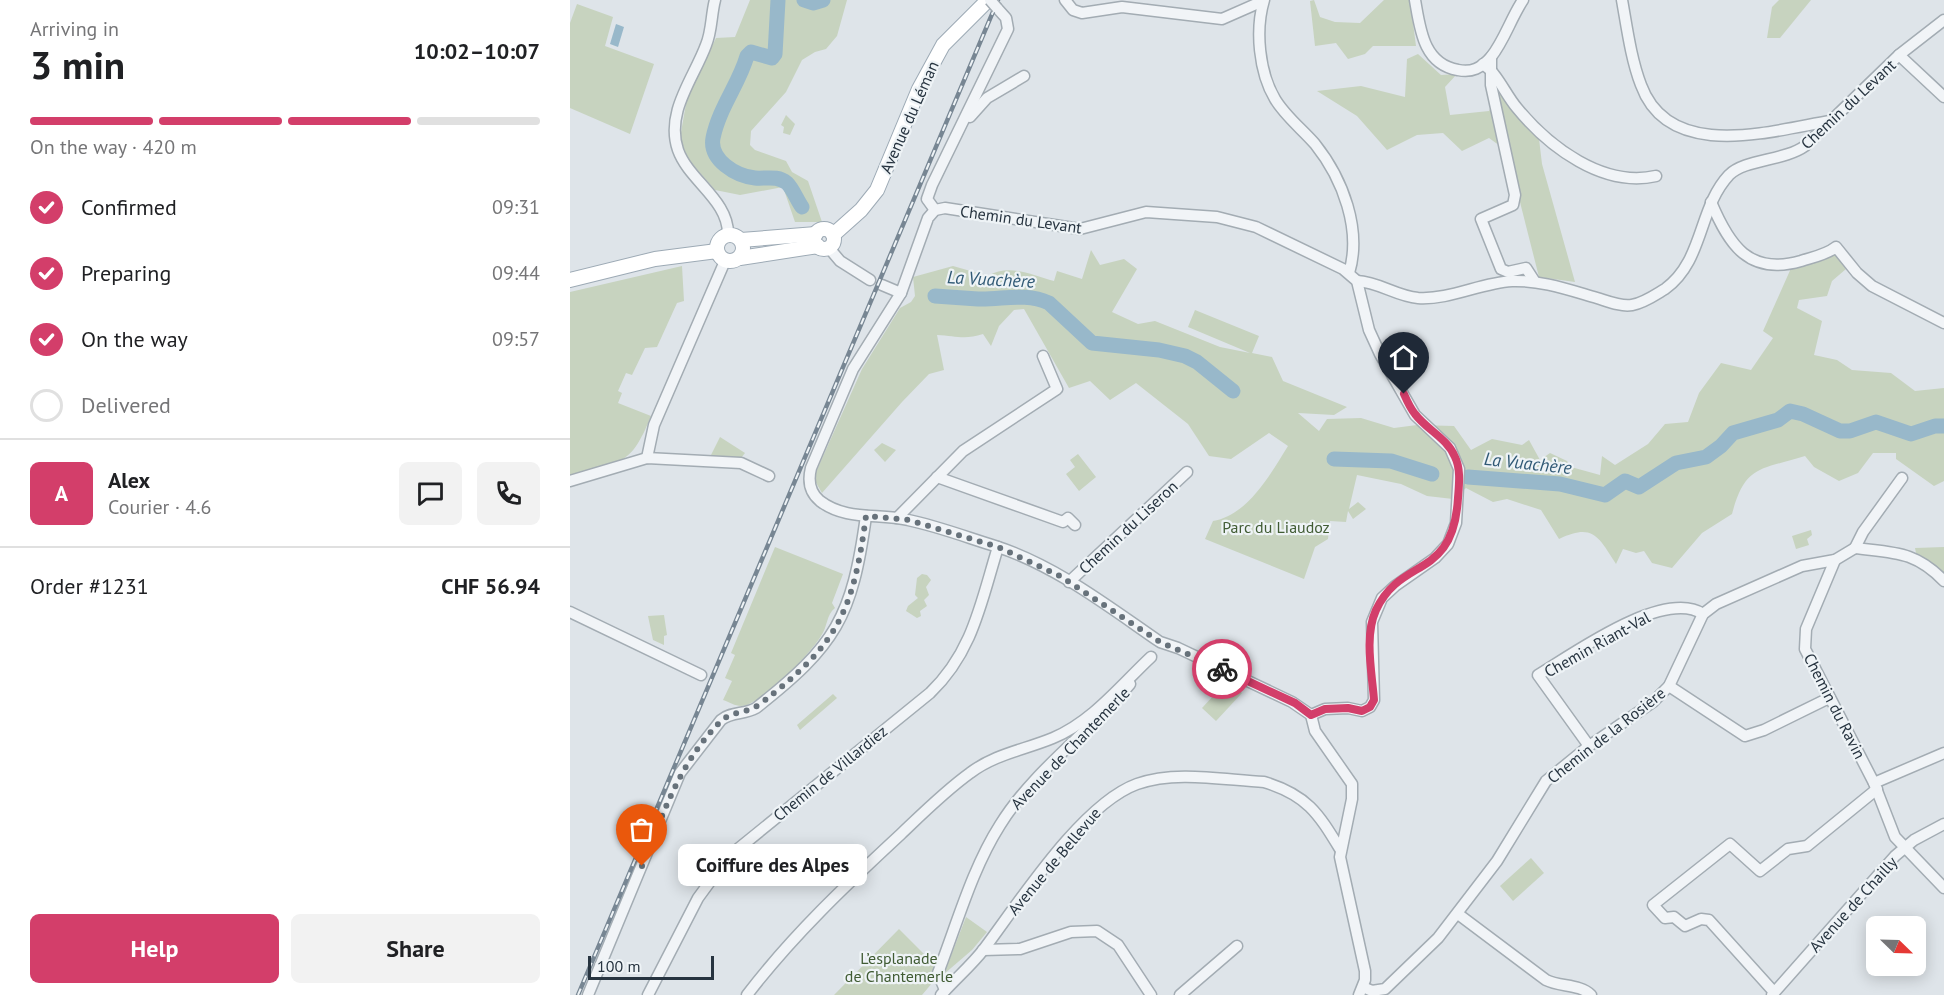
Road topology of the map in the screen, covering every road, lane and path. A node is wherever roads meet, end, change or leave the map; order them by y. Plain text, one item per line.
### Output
1 (716, 0) edge
2 (989, 0) edge
3 (1065, 0) edge
4 (1415, 0) edge
5 (1523, 0) edge
6 (1622, 0) edge
7 (1264, 1) edge
8 (1944, 20) edge
9 (1899, 55) junction
10 (1488, 64) junction
11 (1024, 76) dead end
12 (1944, 97) edge
13 (1830, 122) junction
14 (948, 149) junction
15 (1656, 176) dead end
16 (1711, 202) junction
17 (933, 212) junction
18 (735, 238) junction
19 (824, 241) junction
20 (721, 256) junction
21 (740, 258) junction
22 (1353, 277) junction
23 (570, 280) edge
24 (870, 280) dead end
25 (1534, 282) junction
26 (882, 285) dead end
27 (901, 293) junction
28 (1944, 323) edge
29 (1043, 356) dead end
30 (647, 458) junction
31 (1187, 472) dead end
32 (770, 476) dead end
33 (937, 477) junction
34 (1902, 478) dead end
35 (570, 481) edge
36 (866, 516) junction
37 (897, 518) junction
38 (1075, 525) dead end
39 (998, 547) junction
40 (1855, 548) junction
41 (1835, 560) junction
42 (1944, 581) edge
43 (1069, 582) junction
44 (570, 612) edge
45 (1703, 614) junction
46 (1160, 642) junction
47 (1150, 657) junction
48 (700, 675) dead end
49 (1668, 686) junction
50 (1829, 698) junction
51 (1311, 715) junction
52 (1589, 746) junction
53 (1944, 753) edge
54 (1875, 786) junction
55 (1944, 824) edge
56 (1905, 848) junction
57 (1340, 849) junction
58 (1944, 888) edge
59 (1458, 914) junction
60 (1237, 946) dead end
61 (983, 950) junction
62 (1366, 992) edge
63 (943, 993) edge
64 (1773, 993) edge
65 (588, 995) edge
66 (648, 995) edge
67 (747, 995) edge
68 (1151, 995) edge
69 (1180, 995) edge
70 (1590, 995) edge

1 - 18 street
2 - 14 street, bridge
2 - 19 main road, Avenue du Léman
3 - 7 street
4 - 10 street
5 - 10 street
6 - 13 street
7 - 22 street
8 - 9 street, Chemin du Levant
9 - 12 street
9 - 13 street, Chemin du Levant
10 - 15 street
10 - 25 street
11 - 14 street
13 - 16 street, Chemin du Levant
14 - 17 street
16 - 25 street, Chemin du Levant
16 - 28 street
17 - 22 street, Chemin du Levant
17 - 27 street
18 - 19 main road
18 - 20 main road
18 - 21 main road
19 - 21 main road
19 - 24 street
20 - 21 main road
20 - 23 main road
20 - 30 street
22 - 25 street, Chemin du Levant
22 - 51 street
26 - 27 street
27 - 36 street
29 - 33 street
30 - 32 street
30 - 35 street
31 - 43 street, Chemin du Liseron
33 - 37 street
33 - 38 street
34 - 40 street
36 - 37 street
36 - 65 street
37 - 39 street
39 - 43 street
39 - 66 street, Chemin de Villardiez
40 - 41 street
40 - 42 street
41 - 45 street
41 - 50 street, Chemin du Ravin
43 - 46 street
44 - 48 street
45 - 49 street, Chemin de la Rosière
45 - 52 street, Chemin Riant-Val
46 - 47 street, Avenue de Chantemerle
46 - 51 street
47 - 63 street, Avenue de Chantemerle
47 - 67 street
49 - 50 street
49 - 52 street, Chemin de la Rosière
50 - 54 street, Chemin du Ravin
51 - 57 street
52 - 59 street, Chemin de la Rosière
53 - 54 street
54 - 56 street, Chemin du Ravin
54 - 64 street
55 - 56 street, Avenue de Chailly
56 - 58 street, Chemin du Ravin
56 - 64 street, Avenue de Chailly
57 - 61 street, Avenue de Bellevue
57 - 62 street
59 - 62 street, Chemin de la Rosière
59 - 70 street
60 - 69 street
61 - 63 street, Avenue de Bellevue
61 - 68 street

